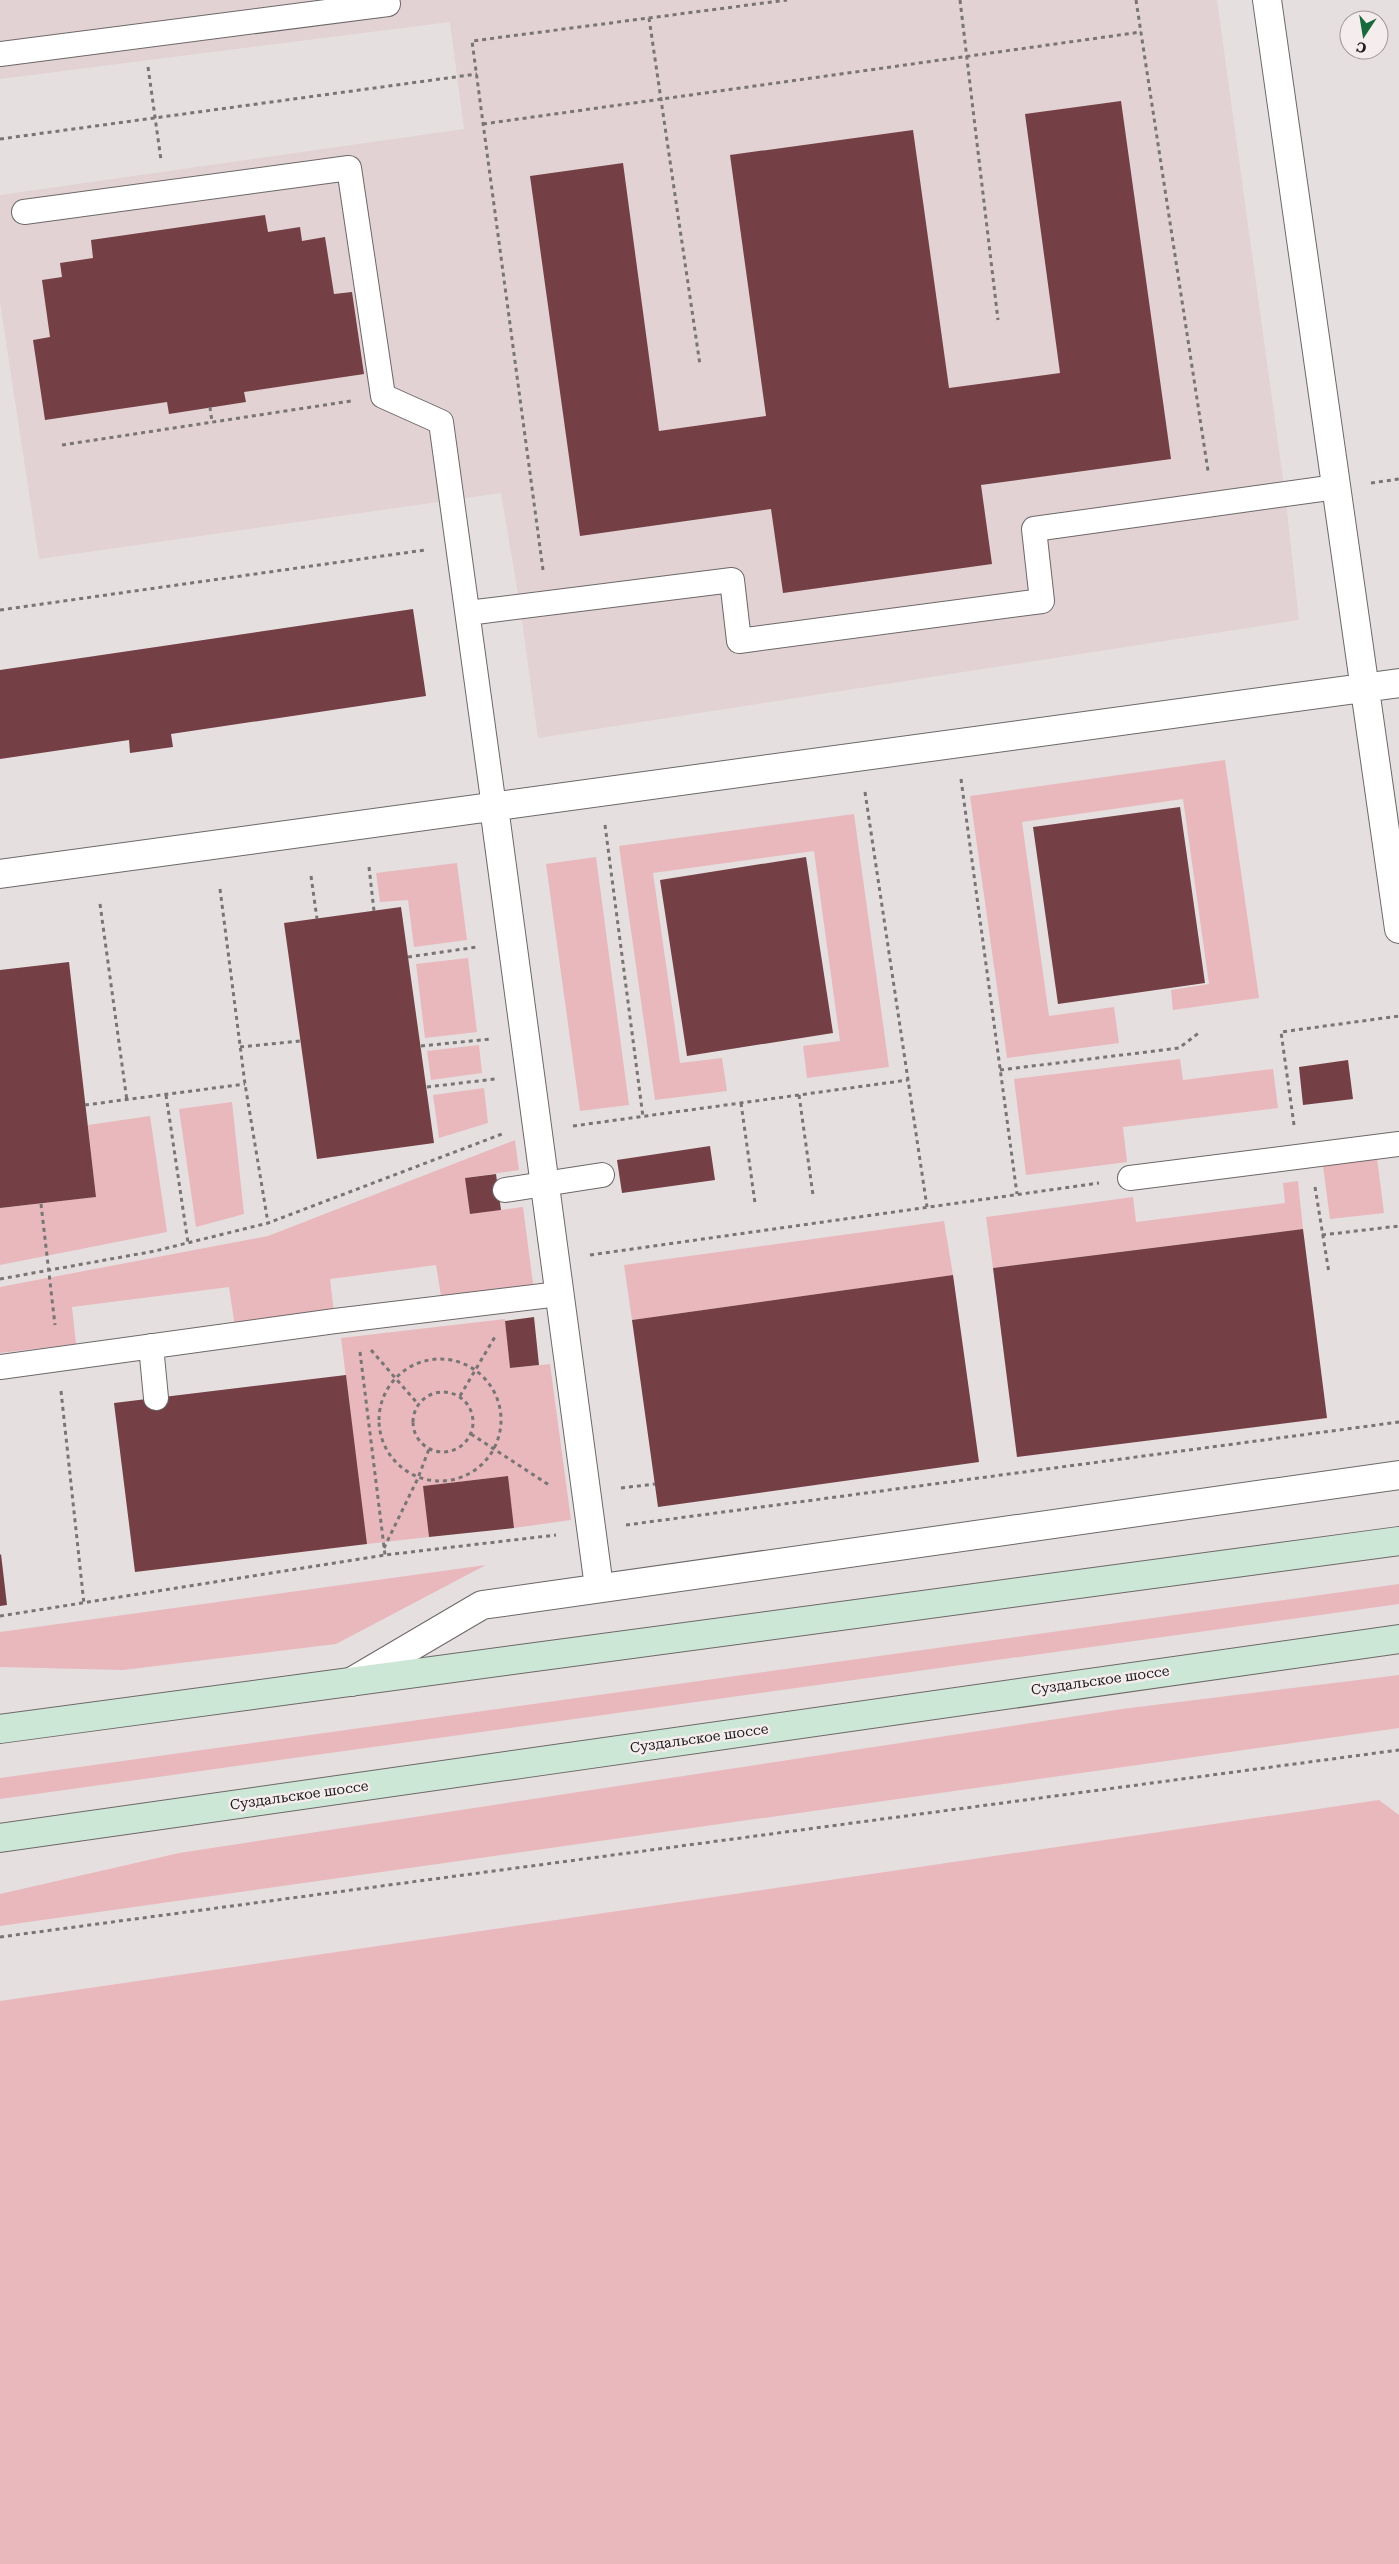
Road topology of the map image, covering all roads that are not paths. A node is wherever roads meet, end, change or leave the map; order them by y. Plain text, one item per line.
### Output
1 (387, 0) edge
2 (1267, 0) edge
3 (0, 54) edge
4 (24, 212) dead end
5 (1336, 487) junction
6 (468, 613) junction
7 (1399, 683) edge
8 (1364, 688) junction
9 (494, 807) junction
10 (0, 874) edge
11 (1399, 929) edge
12 (1399, 1144) edge
13 (602, 1175) dead end
14 (1130, 1178) road end
15 (545, 1184) junction
16 (505, 1190) dead end
17 (559, 1294) junction
18 (151, 1346) junction
19 (0, 1367) edge
20 (156, 1398) dead end
21 (1399, 1475) edge
22 (1399, 1541) edge
23 (599, 1587) junction
24 (1399, 1639) edge
25 (351, 1682) junction
26 (0, 1729) edge
27 (0, 1838) edge

1 - 3 lane
2 - 5 street
4 - 6 lane
5 - 6 lane
5 - 8 street
6 - 9 lane
7 - 8 street
8 - 9 street
8 - 11 street
9 - 10 street
9 - 15 street
12 - 14 lane
13 - 15 lane
15 - 16 lane
15 - 17 street
17 - 18 lane
17 - 23 street
18 - 19 lane
18 - 20 lane
21 - 23 street
22 - 25 main road
23 - 25 street
24 - 27 main road, Суздальское шоссе
25 - 26 main road

